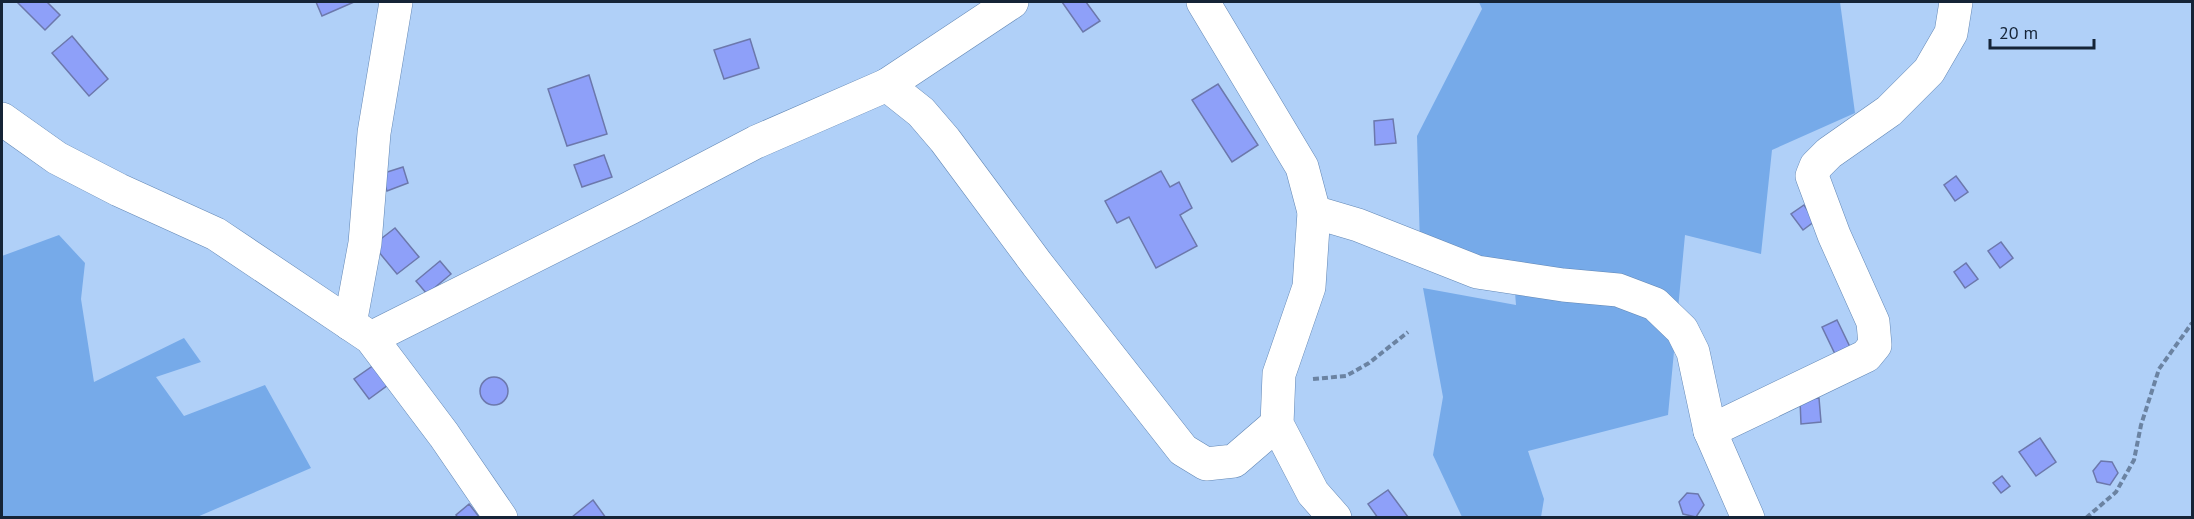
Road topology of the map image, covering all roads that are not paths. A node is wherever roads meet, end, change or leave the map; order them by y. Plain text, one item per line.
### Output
1 (396, 2) edge
2 (1012, 2) edge
3 (1203, 2) edge
4 (1956, 2) edge
5 (887, 85) junction
6 (2, 119) edge
7 (1314, 212) junction
8 (360, 331) junction
9 (1277, 424) junction
10 (1710, 432) junction
11 (501, 518) edge
12 (1335, 518) edge
13 (1748, 518) edge

1 - 8 street
2 - 5 street
3 - 7 street
4 - 10 street
5 - 8 street
5 - 9 street
6 - 8 street
7 - 9 street
7 - 10 street
8 - 11 street
9 - 12 street
10 - 13 street

